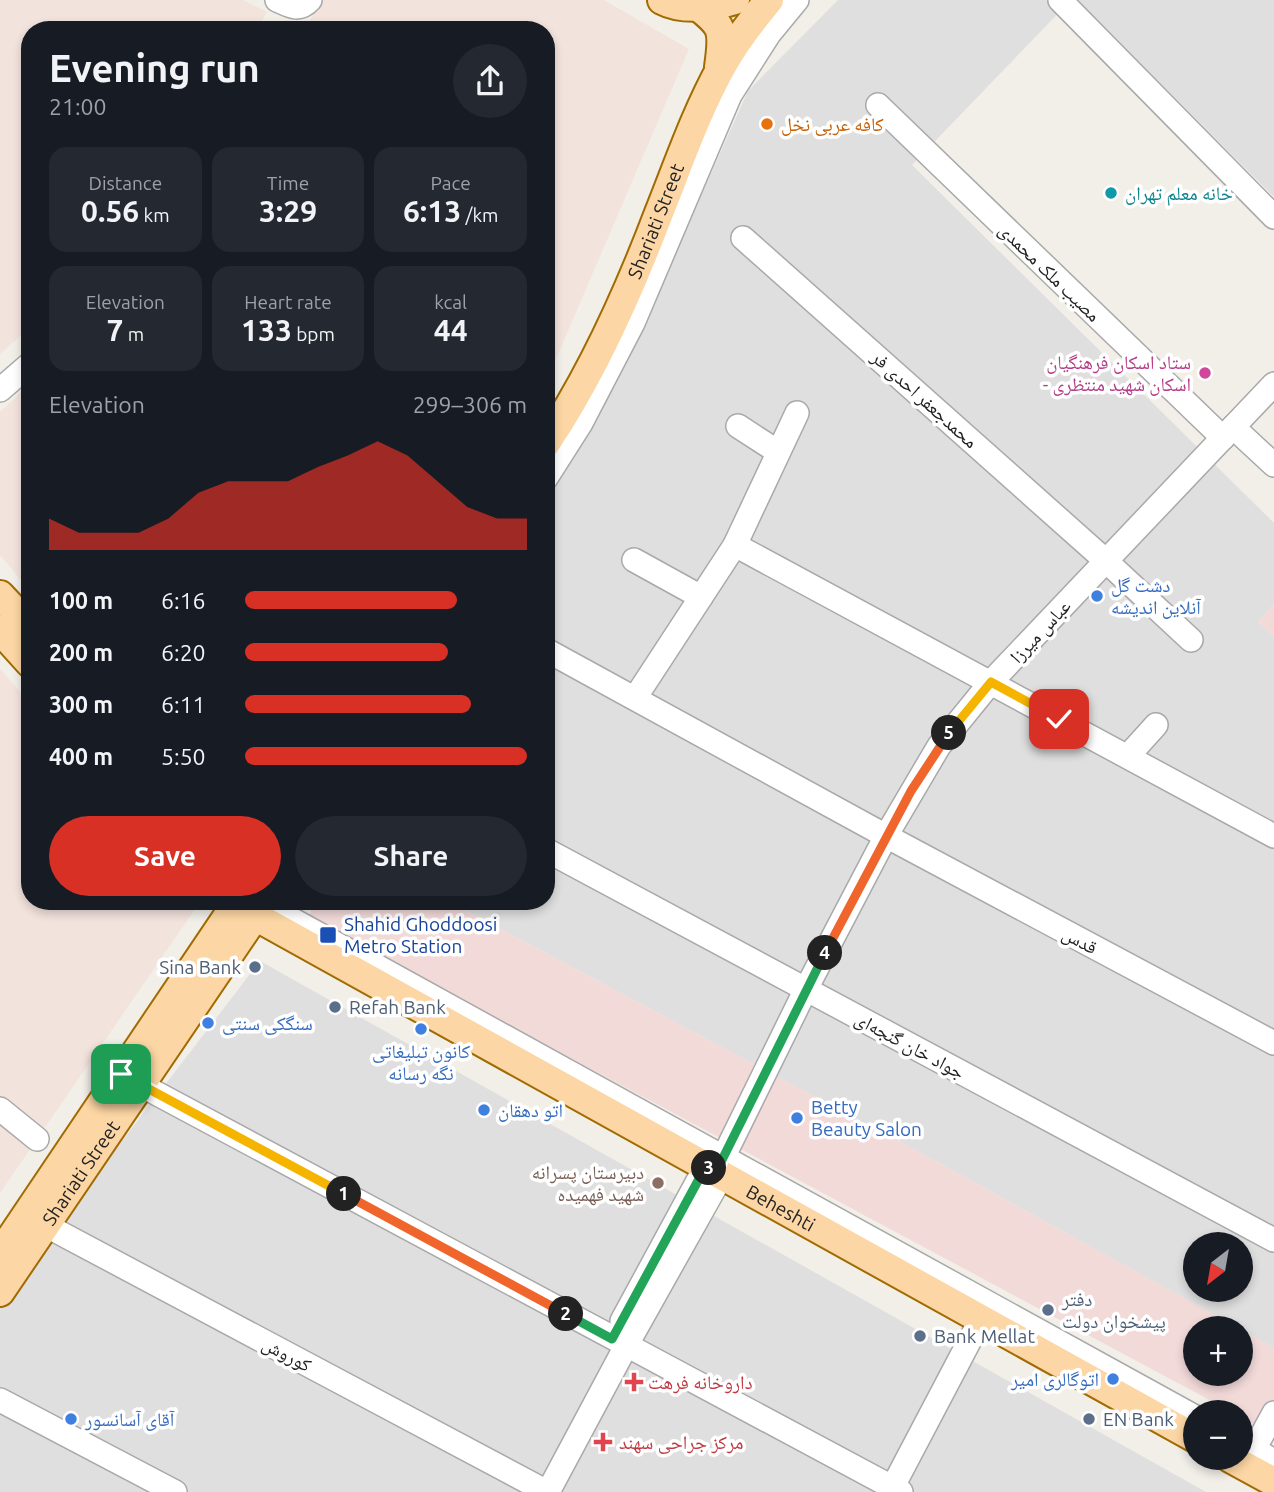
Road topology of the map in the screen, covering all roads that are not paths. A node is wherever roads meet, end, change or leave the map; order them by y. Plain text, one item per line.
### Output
1 (277, 0) edge
2 (310, 0) edge
3 (662, 0) edge
4 (735, 0) edge
5 (769, 0) edge
6 (797, 0) edge
7 (1060, 0) edge
8 (694, 3) edge
9 (718, 74) junction
10 (878, 105) dead end
11 (1274, 217) edge
12 (743, 238) dead end
13 (21, 372) edge
14 (1274, 384) edge
15 (0, 390) edge
16 (797, 413) dead end
17 (738, 426) dead end
18 (555, 427) edge
19 (1228, 432) junction
20 (778, 452) junction
21 (555, 464) edge
22 (1274, 465) edge
23 (735, 545) junction
24 (634, 560) dead end
25 (1106, 561) junction
26 (0, 594) edge
27 (701, 597) junction
28 (21, 617) edge
29 (0, 630) edge
30 (1191, 640) dead end
31 (21, 653) edge
32 (555, 655) edge
33 (991, 682) junction
34 (635, 698) junction
35 (1156, 725) dead end
36 (1128, 756) junction
37 (887, 836) junction
38 (1274, 836) edge
39 (555, 855) edge
40 (245, 910) edge
41 (257, 910) edge
42 (275, 910) edge
43 (294, 910) edge
44 (299, 923) junction
45 (806, 989) junction
46 (1274, 1043) edge
47 (131, 1080) junction
48 (0, 1109) edge
49 (37, 1139) dead end
50 (717, 1167) junction
51 (36, 1220) junction
52 (1274, 1240) edge
53 (0, 1254) edge
54 (0, 1292) edge
55 (981, 1319) junction
56 (619, 1342) junction
57 (0, 1399) edge
58 (1183, 1411) edge
59 (1274, 1413) edge
60 (1183, 1431) edge
61 (1253, 1448) edge
62 (1253, 1459) edge
63 (1274, 1482) edge
64 (894, 1490) edge
65 (175, 1492) edge
66 (548, 1492) edge

1 - 2 street
3 - 8 main road
4 - 8 main road
5 - 9 main road, Shariati Street
6 - 21 street
7 - 11 street
8 - 9 main road
9 - 18 main road, Shariati Street
10 - 19 street, مصیب ملک محمدی
12 - 25 street, محمدجعفر احدی فر
13 - 15 street
14 - 19 street, عباس میرزا
16 - 20 street
17 - 20 street
19 - 22 street, مصیب ملک محمدی
19 - 25 street, عباس میرزا
20 - 23 street
23 - 27 street
23 - 33 street
24 - 27 street
25 - 30 street, محمدجعفر احدی فر
25 - 33 street, عباس میرزا
26 - 28 main road
27 - 34 street
29 - 31 main road
32 - 34 street, قدس
33 - 36 street
33 - 37 street, عباس میرزا
34 - 37 street, قدس
35 - 36 street
36 - 38 street
37 - 45 street, عباس میرزا
37 - 46 street, قدس
39 - 45 street, جواد خان گنجه‌ای
40 - 47 main road, Shariati Street
41 - 50 main road, Beheshti
42 - 44 street
43 - 44 street
44 - 50 street
45 - 50 street, عباس میرزا
45 - 52 street, جواد خان گنجه‌ای
47 - 51 main road, Shariati Street
47 - 56 street
48 - 49 street
50 - 55 main road, Beheshti
50 - 56 street, عباس میرزا
50 - 58 street
51 - 53 main road, Shariati Street
51 - 54 main road, Shariati Street
51 - 66 street, کوروش
55 - 60 main road, Beheshti
55 - 64 street
56 - 64 street
56 - 66 street, عباس میرزا
57 - 65 street
59 - 61 street
62 - 63 main road

